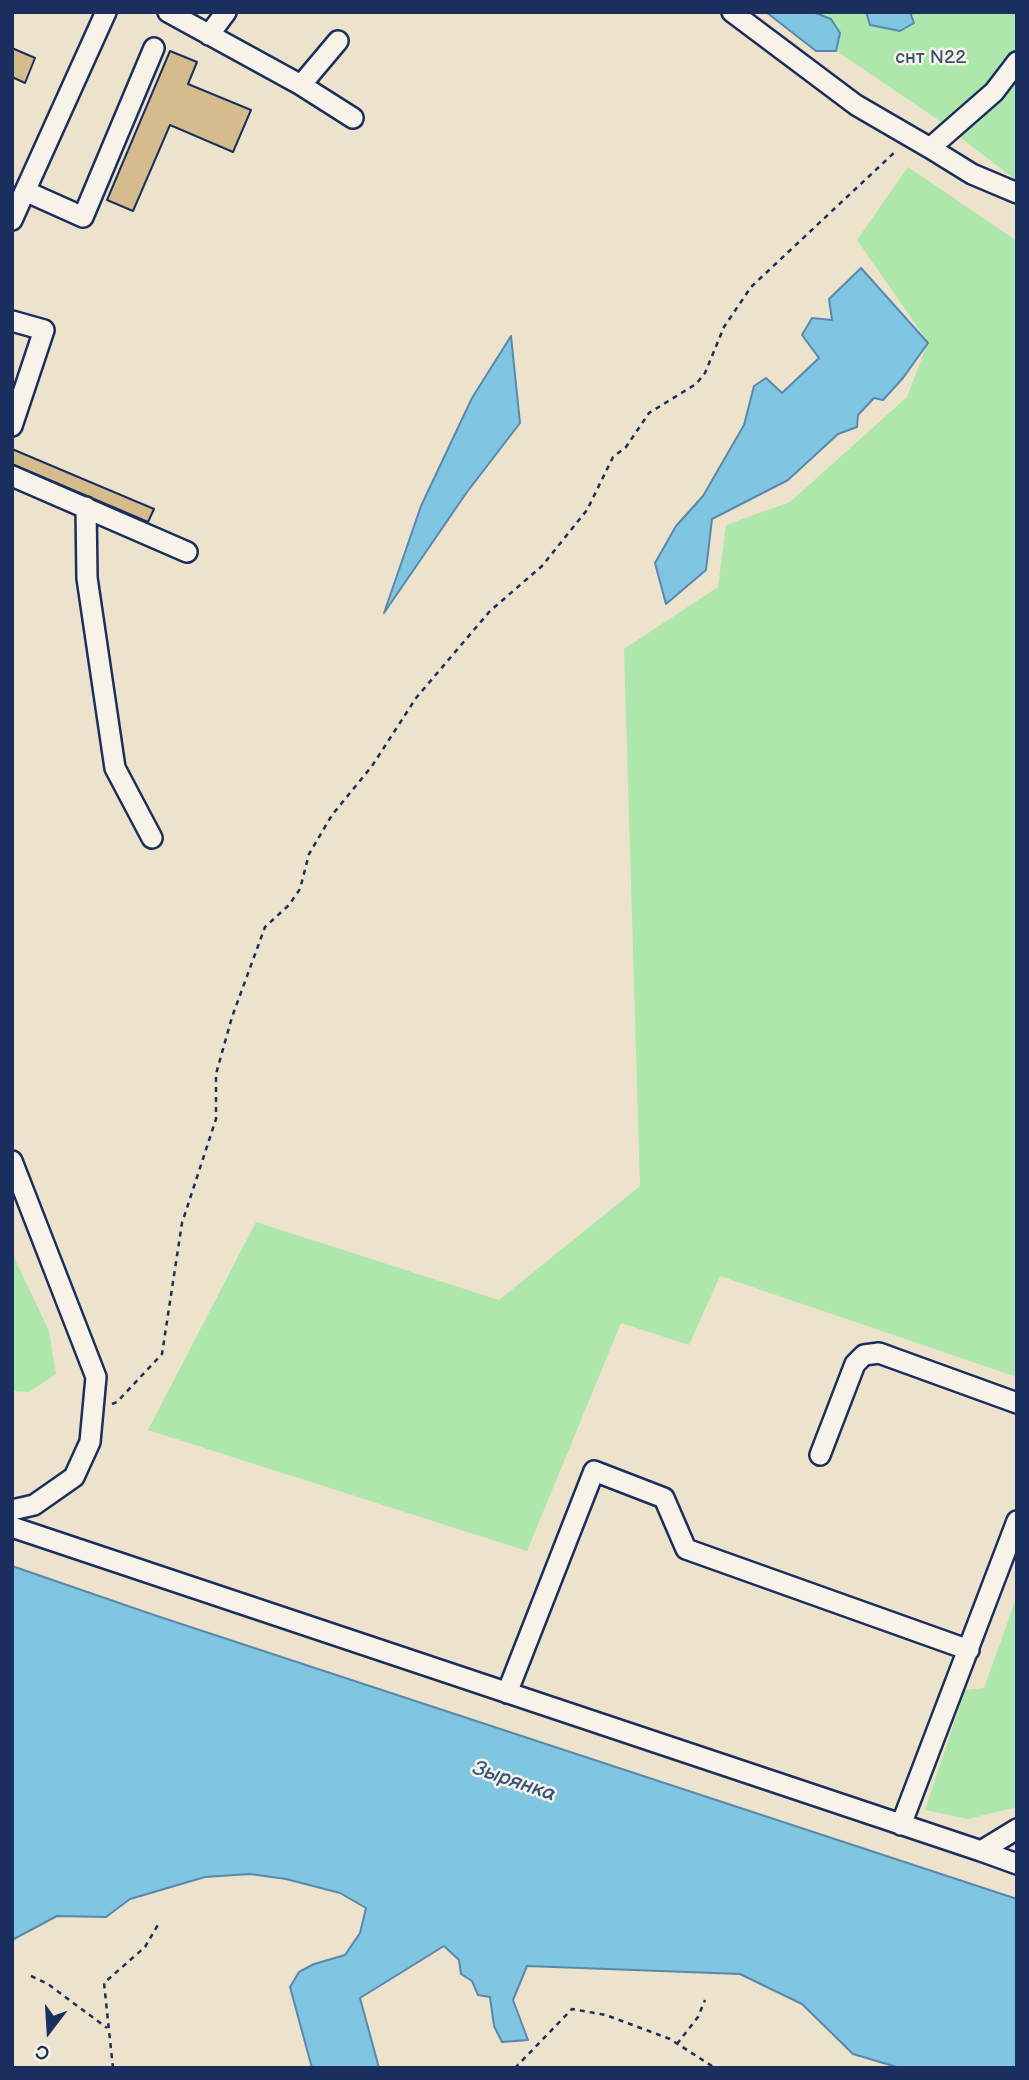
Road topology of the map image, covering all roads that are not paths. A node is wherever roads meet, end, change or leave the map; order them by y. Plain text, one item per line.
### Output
1 (106, 12) edge
2 (168, 12) edge
3 (226, 12) edge
4 (732, 12) edge
5 (209, 35) junction
6 (338, 41) dead end
7 (154, 48) dead end
8 (1017, 62) edge
9 (301, 85) junction
10 (353, 118) dead end
11 (930, 148) junction
12 (25, 191) junction
13 (1017, 193) edge
14 (12, 220) edge
15 (12, 321) edge
16 (12, 426) edge
17 (12, 476) edge
18 (86, 507) junction
19 (187, 552) dead end
20 (152, 838) dead end
21 (12, 1161) edge
22 (1017, 1403) edge
23 (820, 1455) dead end
24 (12, 1510) edge
25 (1017, 1521) edge
26 (12, 1527) edge
27 (969, 1650) junction
28 (507, 1693) junction
29 (901, 1825) junction
30 (1017, 1829) edge
31 (981, 1852) junction
32 (1017, 1864) edge

1 - 12 street
2 - 5 street
3 - 5 street
4 - 11 street
5 - 9 street
6 - 9 street
7 - 12 street
8 - 11 street
9 - 10 street
11 - 13 street
12 - 14 street
15 - 16 street
17 - 18 street
18 - 19 street
18 - 20 street
21 - 24 street
22 - 23 street
25 - 27 street
26 - 28 street
27 - 28 street
27 - 29 street
28 - 29 street
29 - 31 street
30 - 31 street
31 - 32 street

